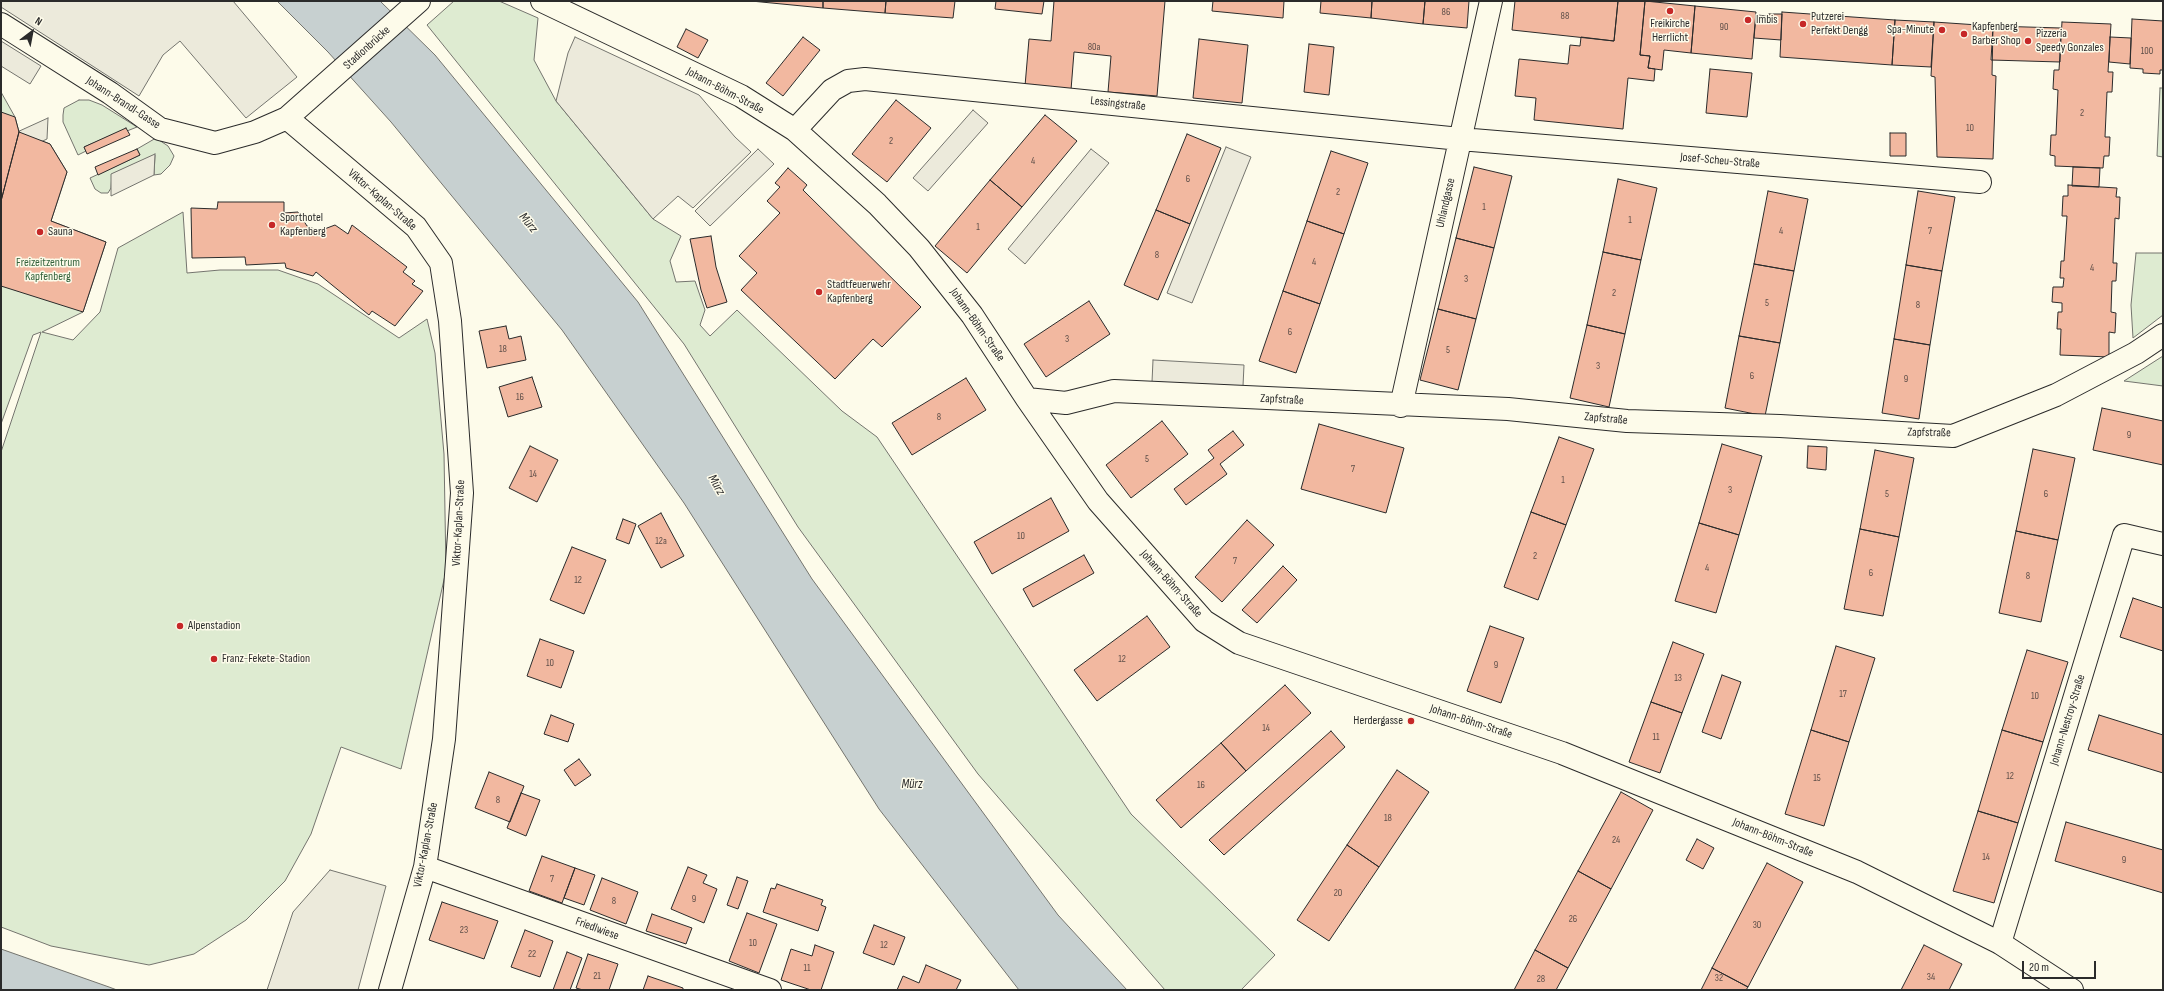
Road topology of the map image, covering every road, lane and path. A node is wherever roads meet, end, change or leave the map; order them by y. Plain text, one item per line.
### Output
1 (542, 1) edge
2 (1491, 1) edge
3 (418, 2) edge
4 (1, 24) edge
5 (317, 92) joint
6 (286, 118) junction
7 (794, 130) junction
8 (1460, 139) junction
9 (1980, 182) dead end
10 (2163, 335) edge
11 (1027, 399) junction
12 (1401, 406) junction
13 (2163, 544) edge
14 (425, 867) junction
15 (2000, 943) junction
16 (390, 990) edge
17 (770, 990) edge
18 (2072, 990) edge

1 - 7 street, Johann-Böhm-Straße
2 - 8 street, Uhlandgasse
3 - 5 street, Stadionbrücke
4 - 6 street, Johann-Brandl-Gasse
5 - 6 street, Johann-Brandl-Gasse
6 - 14 street, Viktor-Kaplan-Straße
7 - 8 street, Lessingstraße
7 - 11 street, Johann-Böhm-Straße
8 - 9 street, Josef-Scheu-Straße
8 - 12 street, Uhlandgasse
10 - 12 street, Zapfstraße
11 - 12 street, Zapfstraße
11 - 15 street, Johann-Böhm-Straße
13 - 15 street, Johann-Nestroy-Straße
14 - 16 street, Viktor-Kaplan-Straße
14 - 17 street, Friedlwiese
15 - 18 street, Johann-Böhm-Straße

